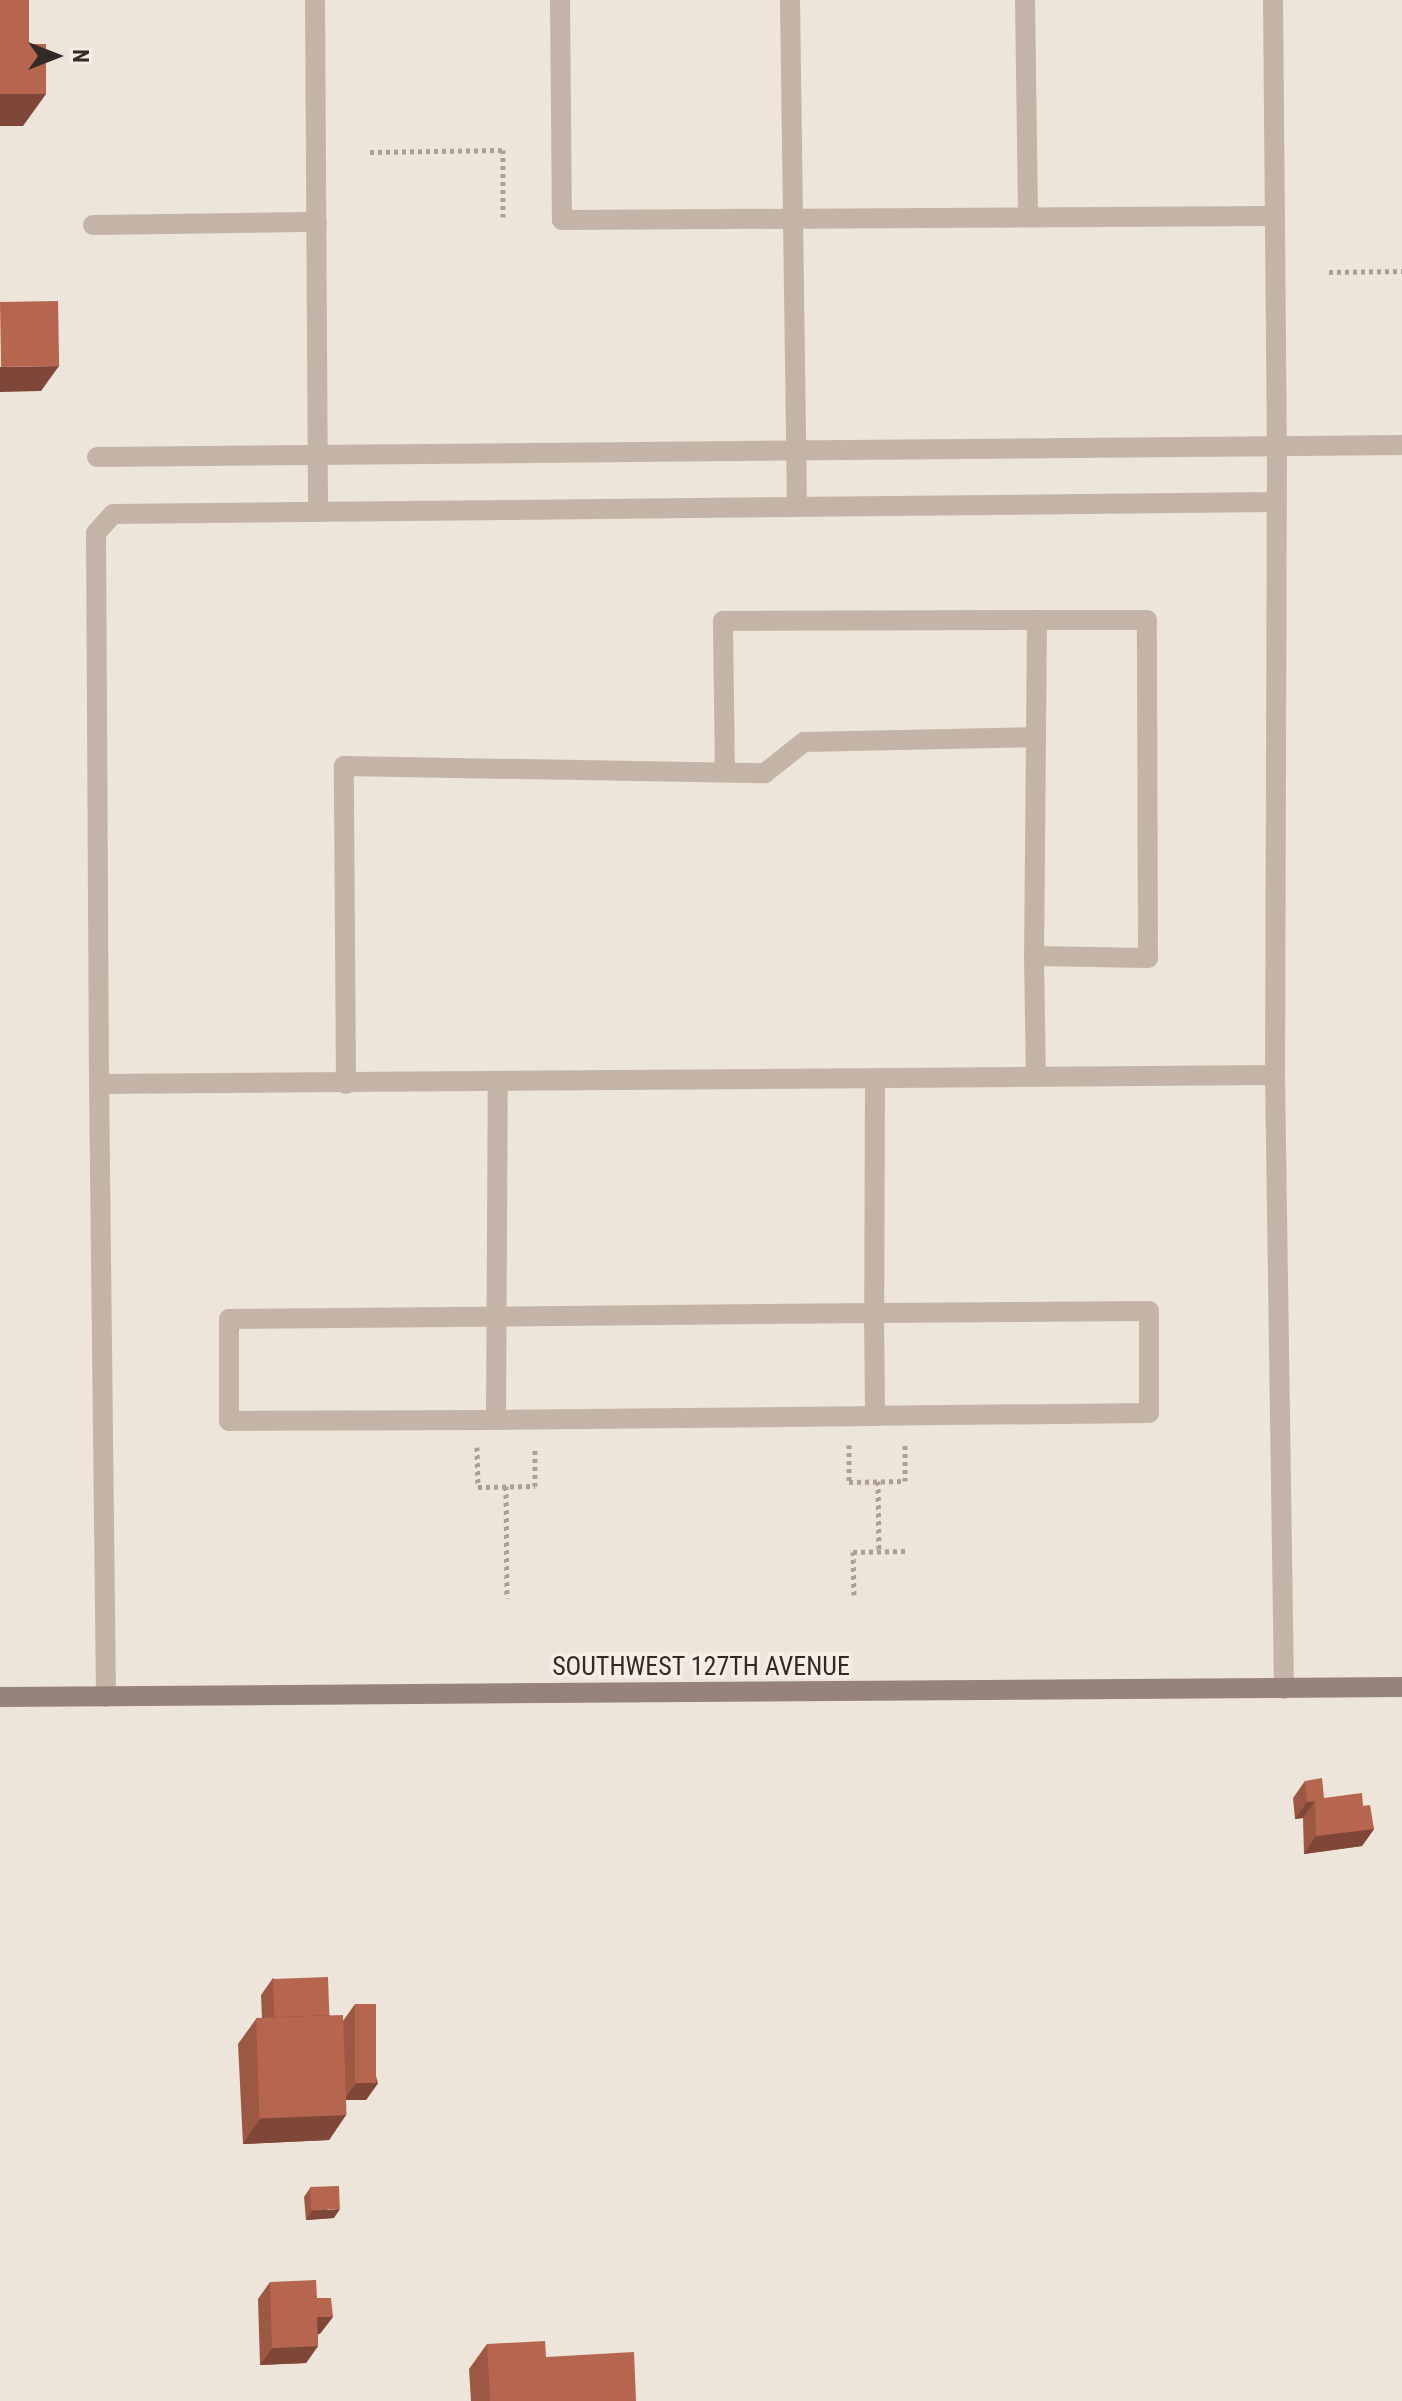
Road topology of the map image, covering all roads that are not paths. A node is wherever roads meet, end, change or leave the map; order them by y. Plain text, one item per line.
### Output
1 (315, 0) edge
2 (560, 0) edge
3 (790, 0) edge
4 (1025, 0) edge
5 (1273, 0) edge
6 (1275, 216) junction
7 (1028, 217) junction
8 (793, 219) junction
9 (317, 222) junction
10 (93, 225) dead end
11 (1402, 445) edge
12 (1277, 446) junction
13 (797, 452) junction
14 (318, 453) junction
15 (97, 457) dead end
16 (1276, 502) junction
17 (797, 507) junction
18 (318, 510) junction
19 (1037, 620) junction
20 (1036, 737) junction
21 (725, 772) junction
22 (1034, 956) junction
23 (1275, 1075) junction
24 (1036, 1077) junction
25 (875, 1079) junction
26 (498, 1082) junction
27 (99, 1084) junction
28 (346, 1084) junction
29 (874, 1313) junction
30 (498, 1316) junction
31 (875, 1416) junction
32 (496, 1420) junction
33 (1402, 1687) edge
34 (1284, 1689) junction
35 (0, 1697) edge
36 (106, 1697) junction

1 - 9 street
2 - 8 street
3 - 8 street
4 - 7 street
5 - 6 street
6 - 7 street
6 - 12 street
7 - 8 street
8 - 13 street
9 - 10 street
9 - 14 street
11 - 12 street
12 - 13 street
12 - 16 street
13 - 14 street
13 - 17 street
14 - 15 street
14 - 18 street
16 - 17 street
16 - 23 street
17 - 18 street
18 - 27 street
19 - 20 street
19 - 21 street
19 - 22 street
20 - 21 street
20 - 22 street
21 - 28 street
22 - 24 street
23 - 24 street
23 - 34 street
24 - 25 street
25 - 26 street
25 - 29 street
26 - 28 street
26 - 30 street
27 - 28 street
27 - 36 street
29 - 30 street
29 - 31 street
29 - 31 street
30 - 32 street
30 - 32 street
31 - 32 street
33 - 34 street, SOUTHWEST 127TH AVENUE
34 - 36 street, SOUTHWEST 127TH AVENUE
35 - 36 street, SOUTHWEST 127TH AVENUE

